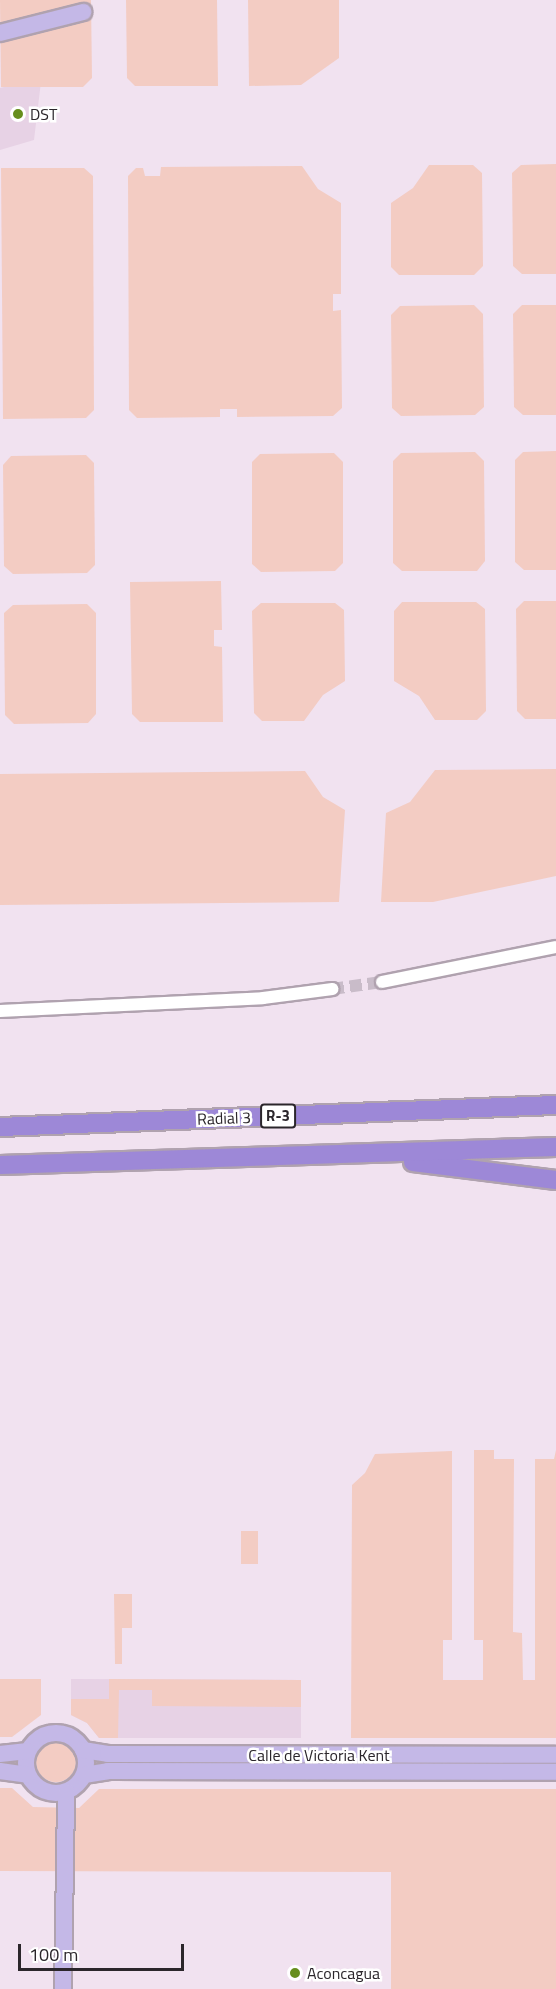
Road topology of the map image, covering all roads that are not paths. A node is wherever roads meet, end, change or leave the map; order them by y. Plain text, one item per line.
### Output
1 (83, 12) dead end
2 (0, 33) edge
3 (556, 947) edge
4 (382, 982) tunnel mouth
5 (332, 989) tunnel mouth
6 (0, 1011) edge
7 (556, 1105) edge
8 (0, 1127) edge
9 (556, 1147) edge
10 (364, 1155) junction
11 (0, 1165) edge
12 (556, 1180) edge
13 (83, 1750) junction
14 (28, 1751) junction
15 (0, 1754) edge
16 (556, 1755) edge
17 (0, 1771) edge
18 (556, 1772) edge
19 (28, 1775) junction
20 (84, 1775) junction
21 (66, 1792) junction
22 (63, 1989) edge

1 - 2 main road
3 - 4 street
5 - 6 street
7 - 8 highway, Radial 3 / R-3
9 - 10 highway
10 - 11 highway
10 - 12 highway
13 - 14 main road
13 - 16 main road, Calle de Victoria Kent
13 - 20 main road
14 - 15 main road
14 - 19 main road
17 - 19 main road
18 - 20 main road, Calle de Victoria Kent
19 - 21 main road
20 - 21 main road
21 - 22 main road

